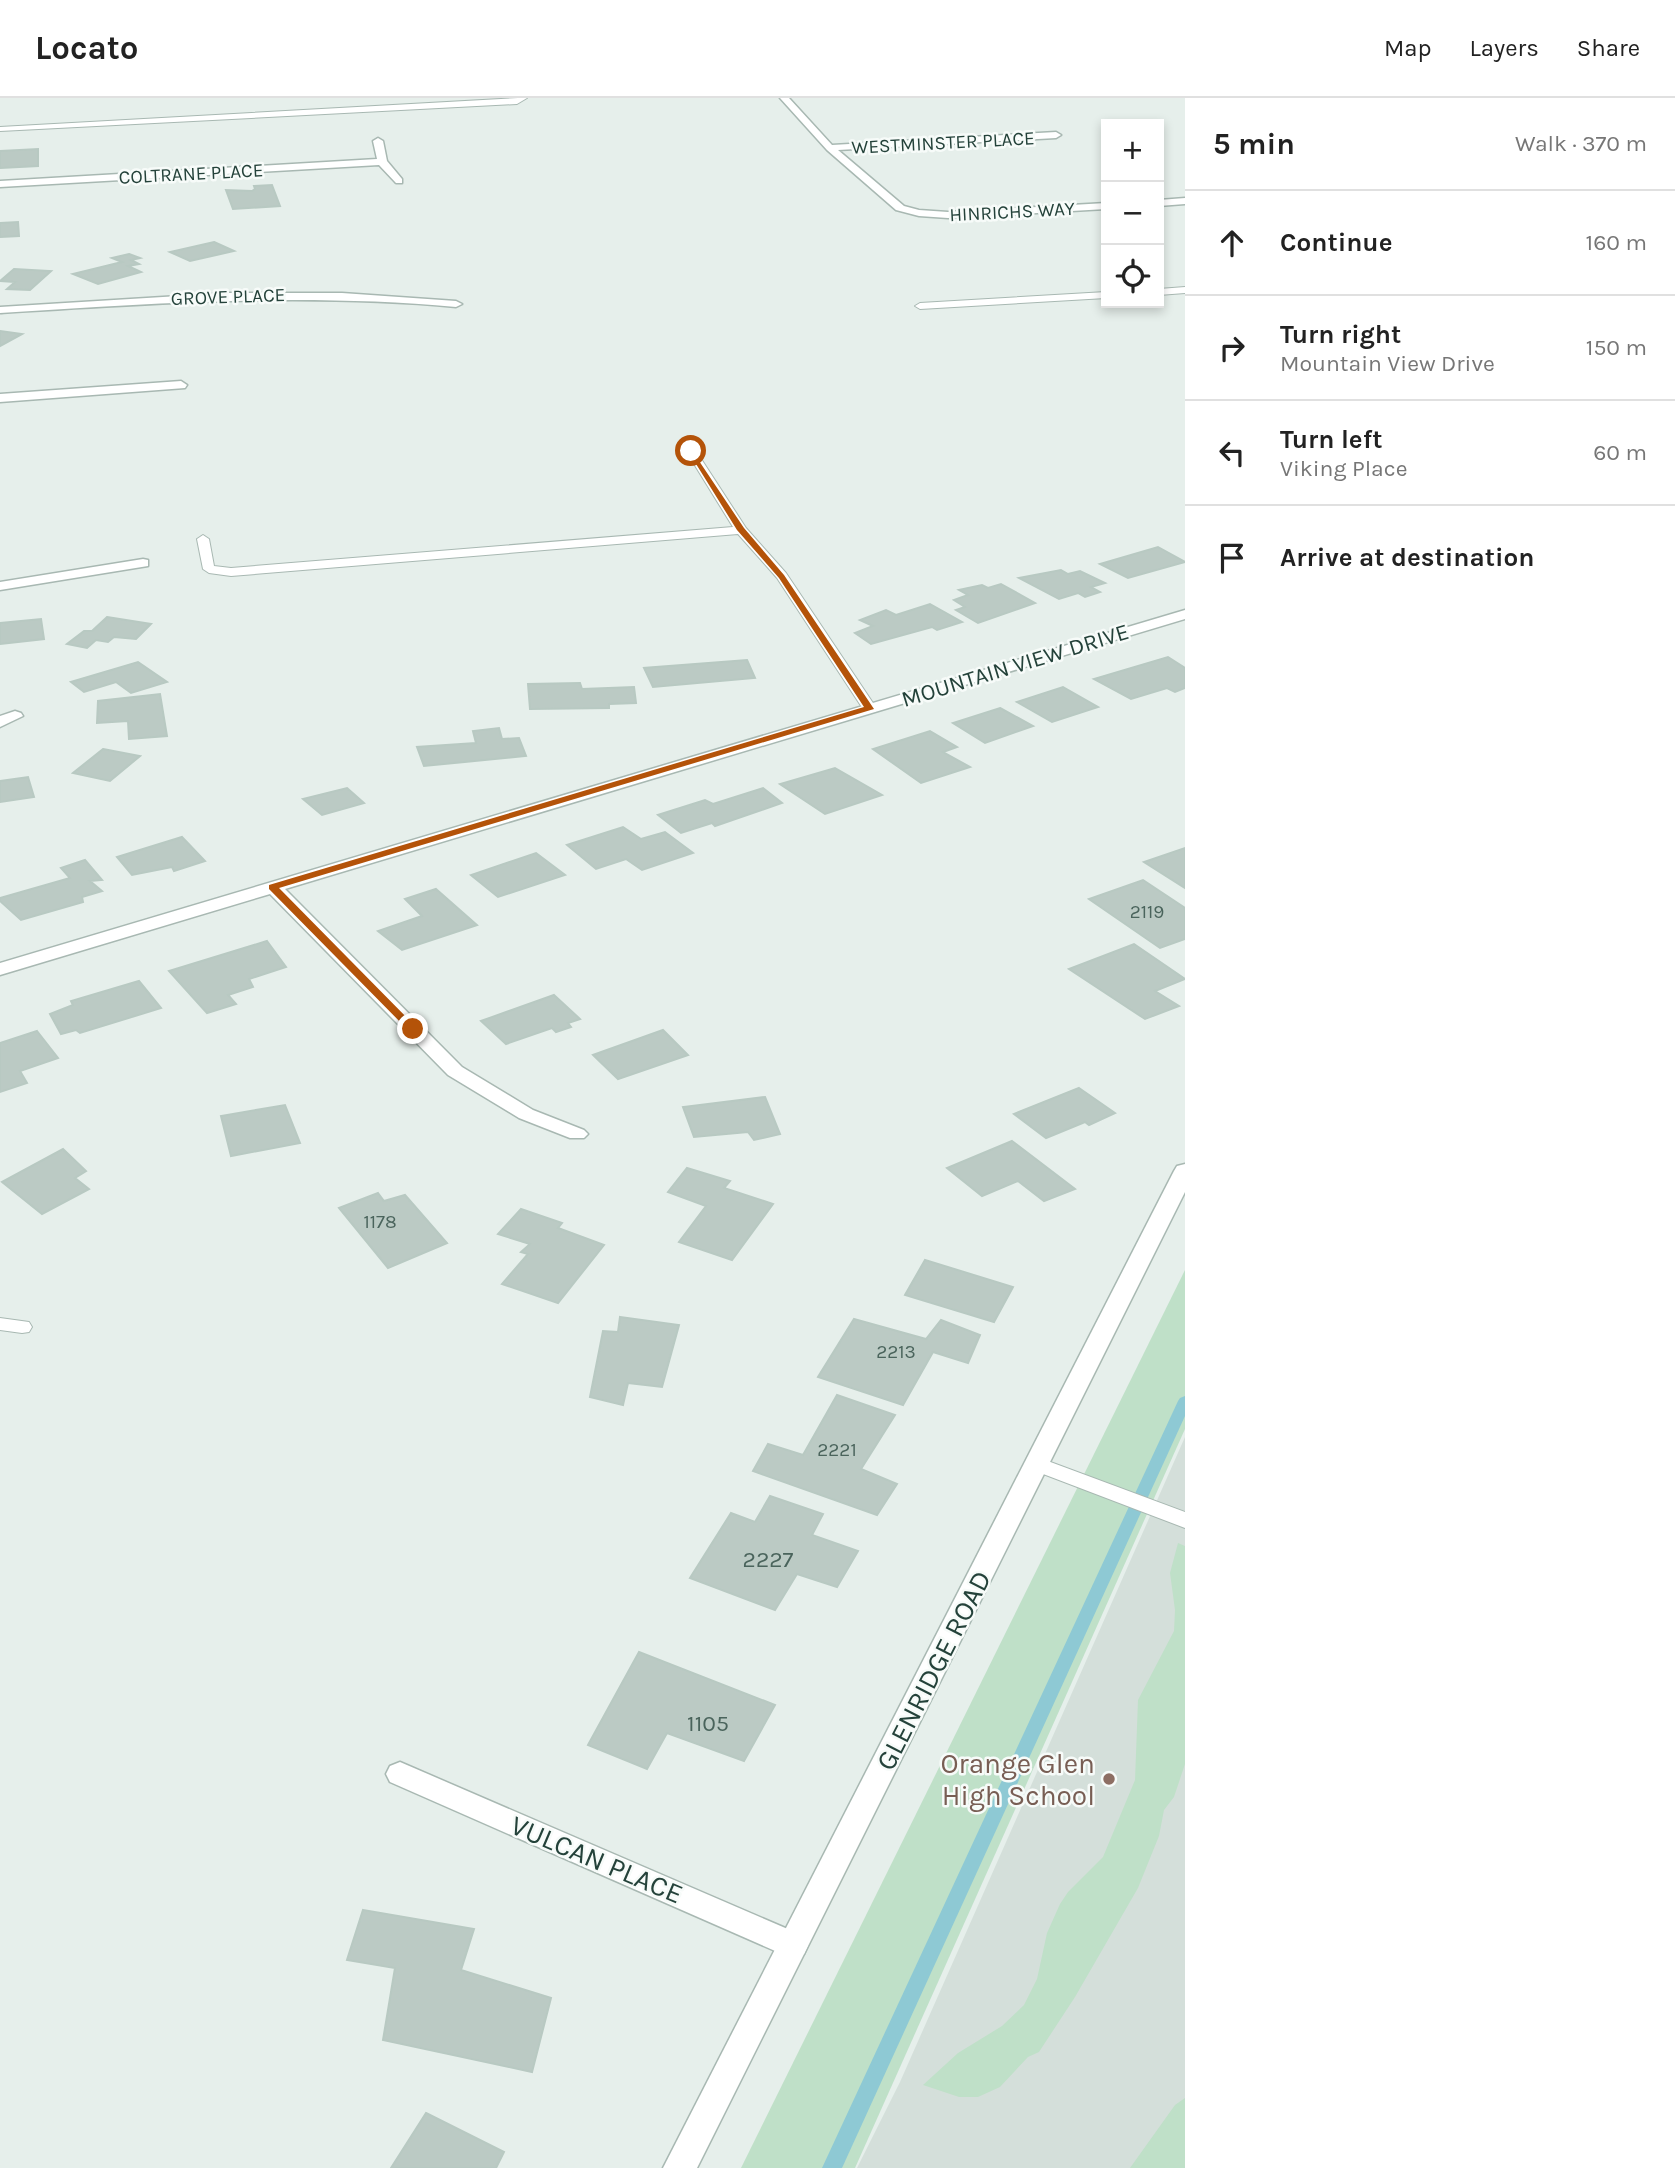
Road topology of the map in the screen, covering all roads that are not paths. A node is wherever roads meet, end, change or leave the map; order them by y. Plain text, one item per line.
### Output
1 (523, 98) edge
2 (784, 98) edge
3 (0, 129) edge
4 (1056, 135) dead end
5 (378, 141) dead end
6 (831, 148) junction
7 (382, 162) junction
8 (399, 181) dead end
9 (0, 184) edge
10 (1185, 201) edge
11 (1164, 203) edge
12 (1101, 206) edge
13 (1185, 290) edge
14 (1164, 292) edge
15 (1101, 295) edge
16 (456, 304) dead end
17 (920, 306) dead end
18 (0, 310) edge
19 (181, 385) dead end
20 (0, 398) edge
21 (691, 451) dead end
22 (741, 530) junction
23 (203, 539) dead end
24 (143, 564) dead end
25 (0, 586) edge
26 (1185, 614) edge
27 (870, 709) junction
28 (273, 887) junction
29 (0, 969) edge
30 (577, 1134) dead end
31 (1185, 1171) edge
32 (0, 1324) edge
33 (22, 1328) dead end
34 (1037, 1464) junction
35 (1185, 1520) edge
36 (400, 1774) dead end
37 (793, 1945) junction
38 (680, 2168) edge

1 - 3 lane
2 - 6 street
4 - 6 street, WESTMINSTER PLACE
5 - 7 street
6 - 12 street, HINRICHS WAY
7 - 8 street
7 - 9 street, COLTRANE PLACE
10 - 11 street
13 - 14 lane
15 - 17 lane
16 - 18 street, GROVE PLACE
19 - 20 street
21 - 22 lane
22 - 23 lane
22 - 27 lane
24 - 25 street
26 - 27 street, MOUNTAIN VIEW DRIVE
27 - 28 street, MOUNTAIN VIEW DRIVE
28 - 29 street, MOUNTAIN VIEW DRIVE
28 - 30 street
31 - 34 street, GLENRIDGE ROAD
32 - 33 lane
34 - 35 lane
34 - 37 street, GLENRIDGE ROAD
36 - 37 street, VULCAN PLACE
37 - 38 street, GLENRIDGE ROAD

